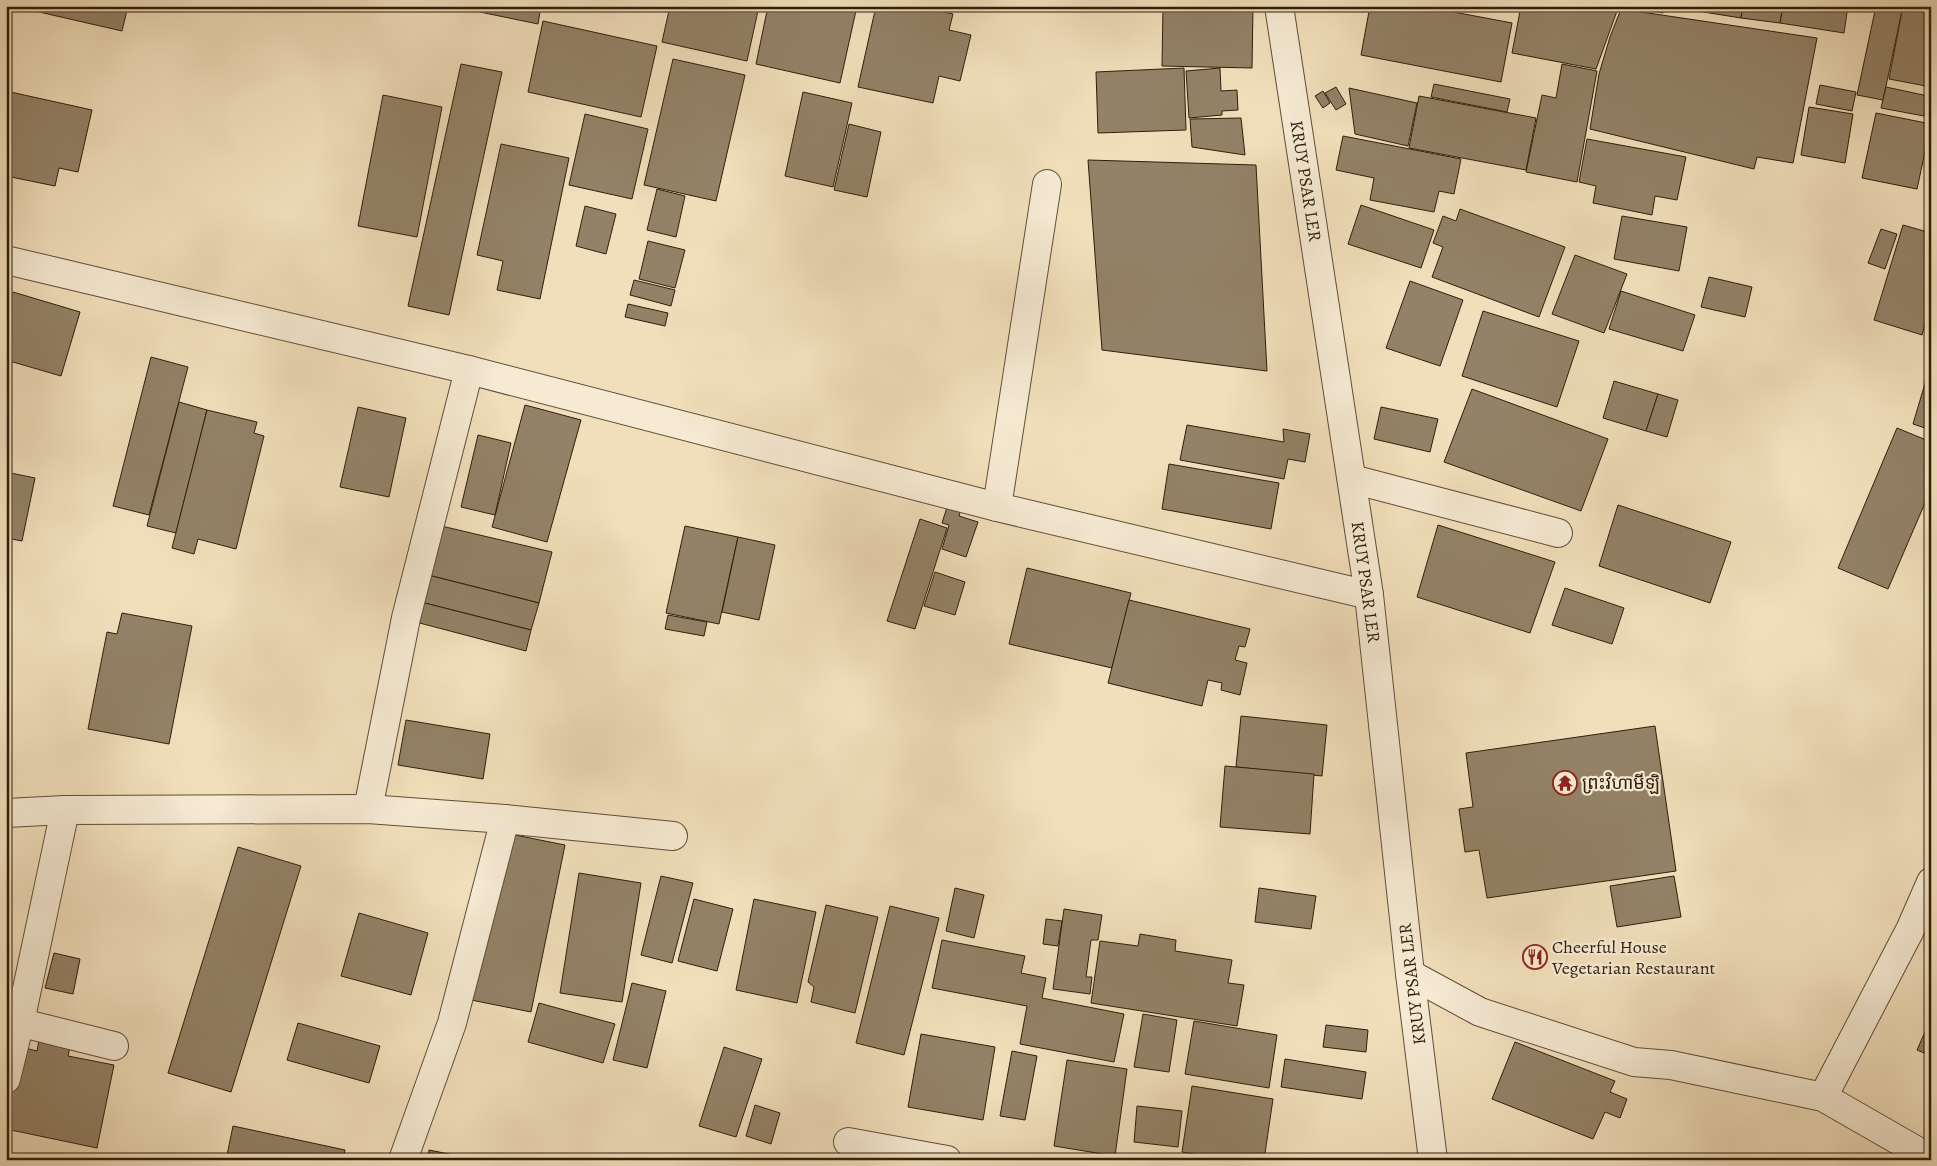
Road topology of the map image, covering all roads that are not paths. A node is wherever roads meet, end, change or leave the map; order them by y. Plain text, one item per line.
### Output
1 (1279, 6) edge
2 (1047, 184) dead end
3 (6, 260) edge
4 (469, 370) junction
5 (1352, 479) junction
6 (997, 507) junction
7 (1558, 533) dead end
8 (1369, 595) junction
9 (368, 809) junction
10 (64, 810) junction
11 (6, 813) edge
12 (505, 819) junction
13 (673, 836) dead end
14 (1931, 882) edge
15 (1410, 974) junction
16 (13, 1021) edge
17 (114, 1046) dead end
18 (6, 1079) edge
19 (1823, 1096) junction
20 (848, 1142) dead end
21 (1931, 1159) edge
22 (403, 1160) edge
23 (947, 1160) edge
24 (1433, 1160) edge

1 - 5 street, KRUY PSAR LER
2 - 6 street
3 - 4 street
4 - 6 street
4 - 9 street
5 - 7 street
5 - 8 street, KRUY PSAR LER
6 - 8 street
8 - 15 street, KRUY PSAR LER
9 - 10 street
9 - 12 street
10 - 11 street
10 - 16 street
12 - 13 street
12 - 22 street
14 - 19 street
15 - 19 street
15 - 24 street, KRUY PSAR LER
16 - 17 street
16 - 18 street
19 - 21 street
20 - 23 street

